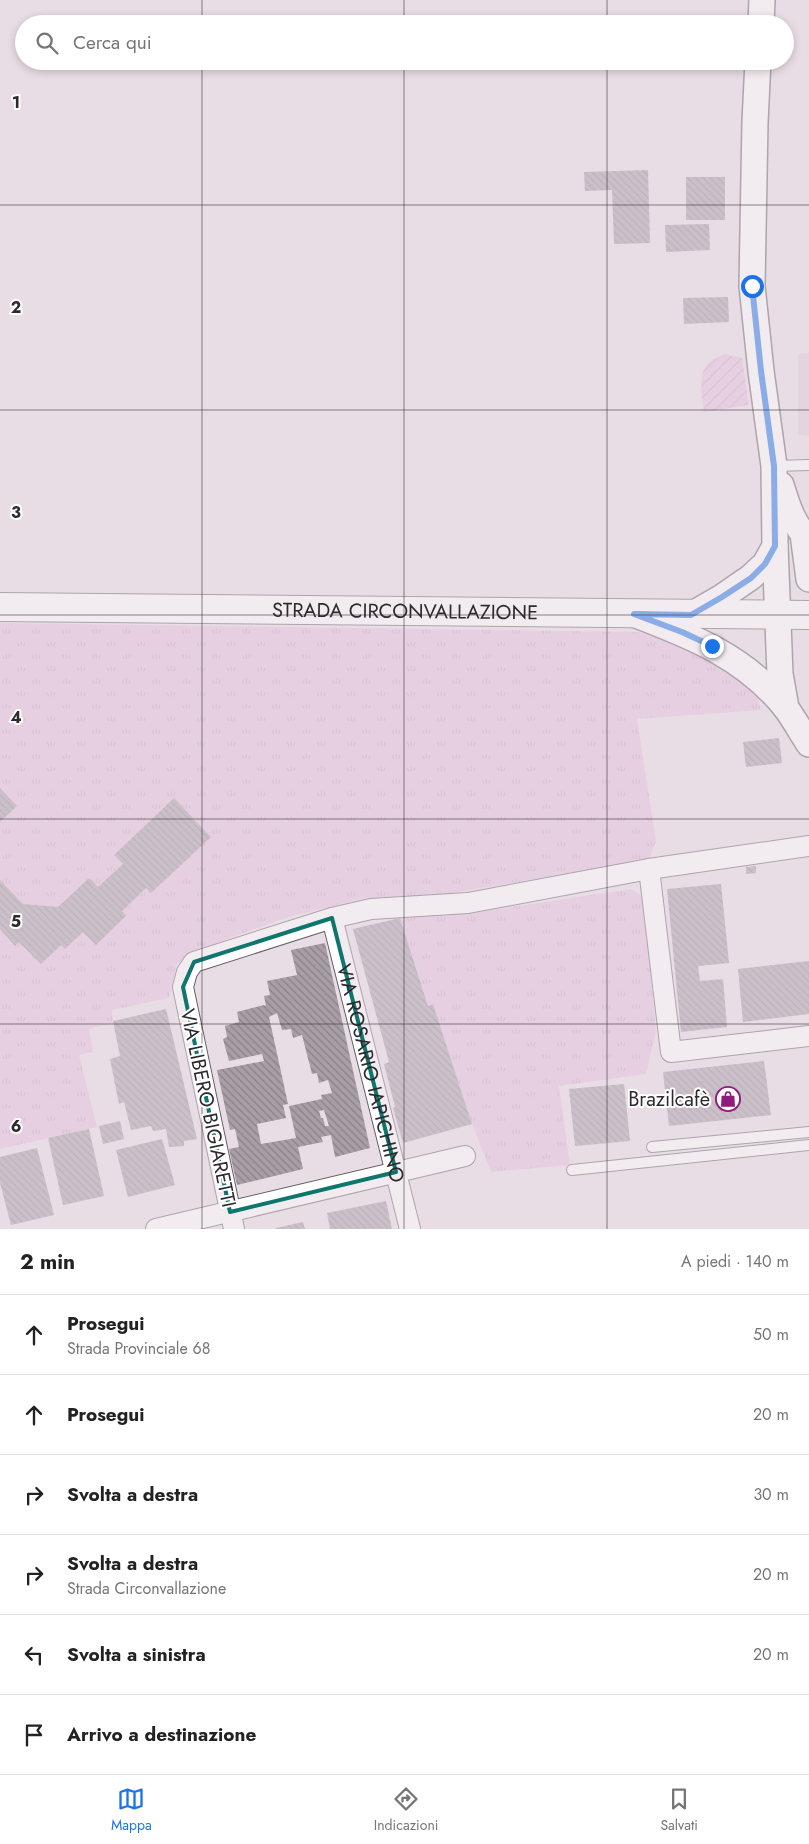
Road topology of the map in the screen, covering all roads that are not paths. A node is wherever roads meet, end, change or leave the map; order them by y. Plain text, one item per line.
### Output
1 (762, 0) edge
2 (761, 15) edge
3 (758, 70) edge
4 (809, 465) edge
5 (774, 466) junction
6 (806, 536) edge
7 (775, 546) junction
8 (809, 579) edge
9 (0, 607) edge
10 (634, 614) junction
11 (691, 615) junction
12 (779, 615) junction
13 (809, 615) edge
14 (786, 708) junction
15 (809, 744) edge
16 (809, 846) edge
17 (649, 869) junction
18 (332, 918) junction
19 (809, 1036) edge
20 (809, 1132) edge
21 (809, 1145) edge
22 (652, 1147) dead end
23 (465, 1156) dead end
24 (572, 1170) dead end
25 (396, 1172) junction
26 (232, 1220) edge
27 (156, 1229) edge
28 (410, 1229) edge

1 - 2 street
3 - 5 street
4 - 5 lane
5 - 6 street
5 - 7 street
6 - 8 street
7 - 11 street
7 - 12 street
9 - 10 main road, STRADA CIRCONVALLAZIONE
10 - 11 main road, STRADA CIRCONVALLAZIONE
10 - 14 street
11 - 12 main road, STRADA CIRCONVALLAZIONE
12 - 13 main road, STRADA CIRCONVALLAZIONE
12 - 14 street
14 - 15 street
16 - 17 street
17 - 18 street
17 - 19 street
18 - 25 street, VIA ROSARIO IAPICHINO
18 - 26 street, VIA LIBERO BIGIARETTI
20 - 22 lane
21 - 24 lane
23 - 25 street
25 - 26 street
25 - 28 street, VIA ROSARIO IAPICHINO
26 - 27 street

